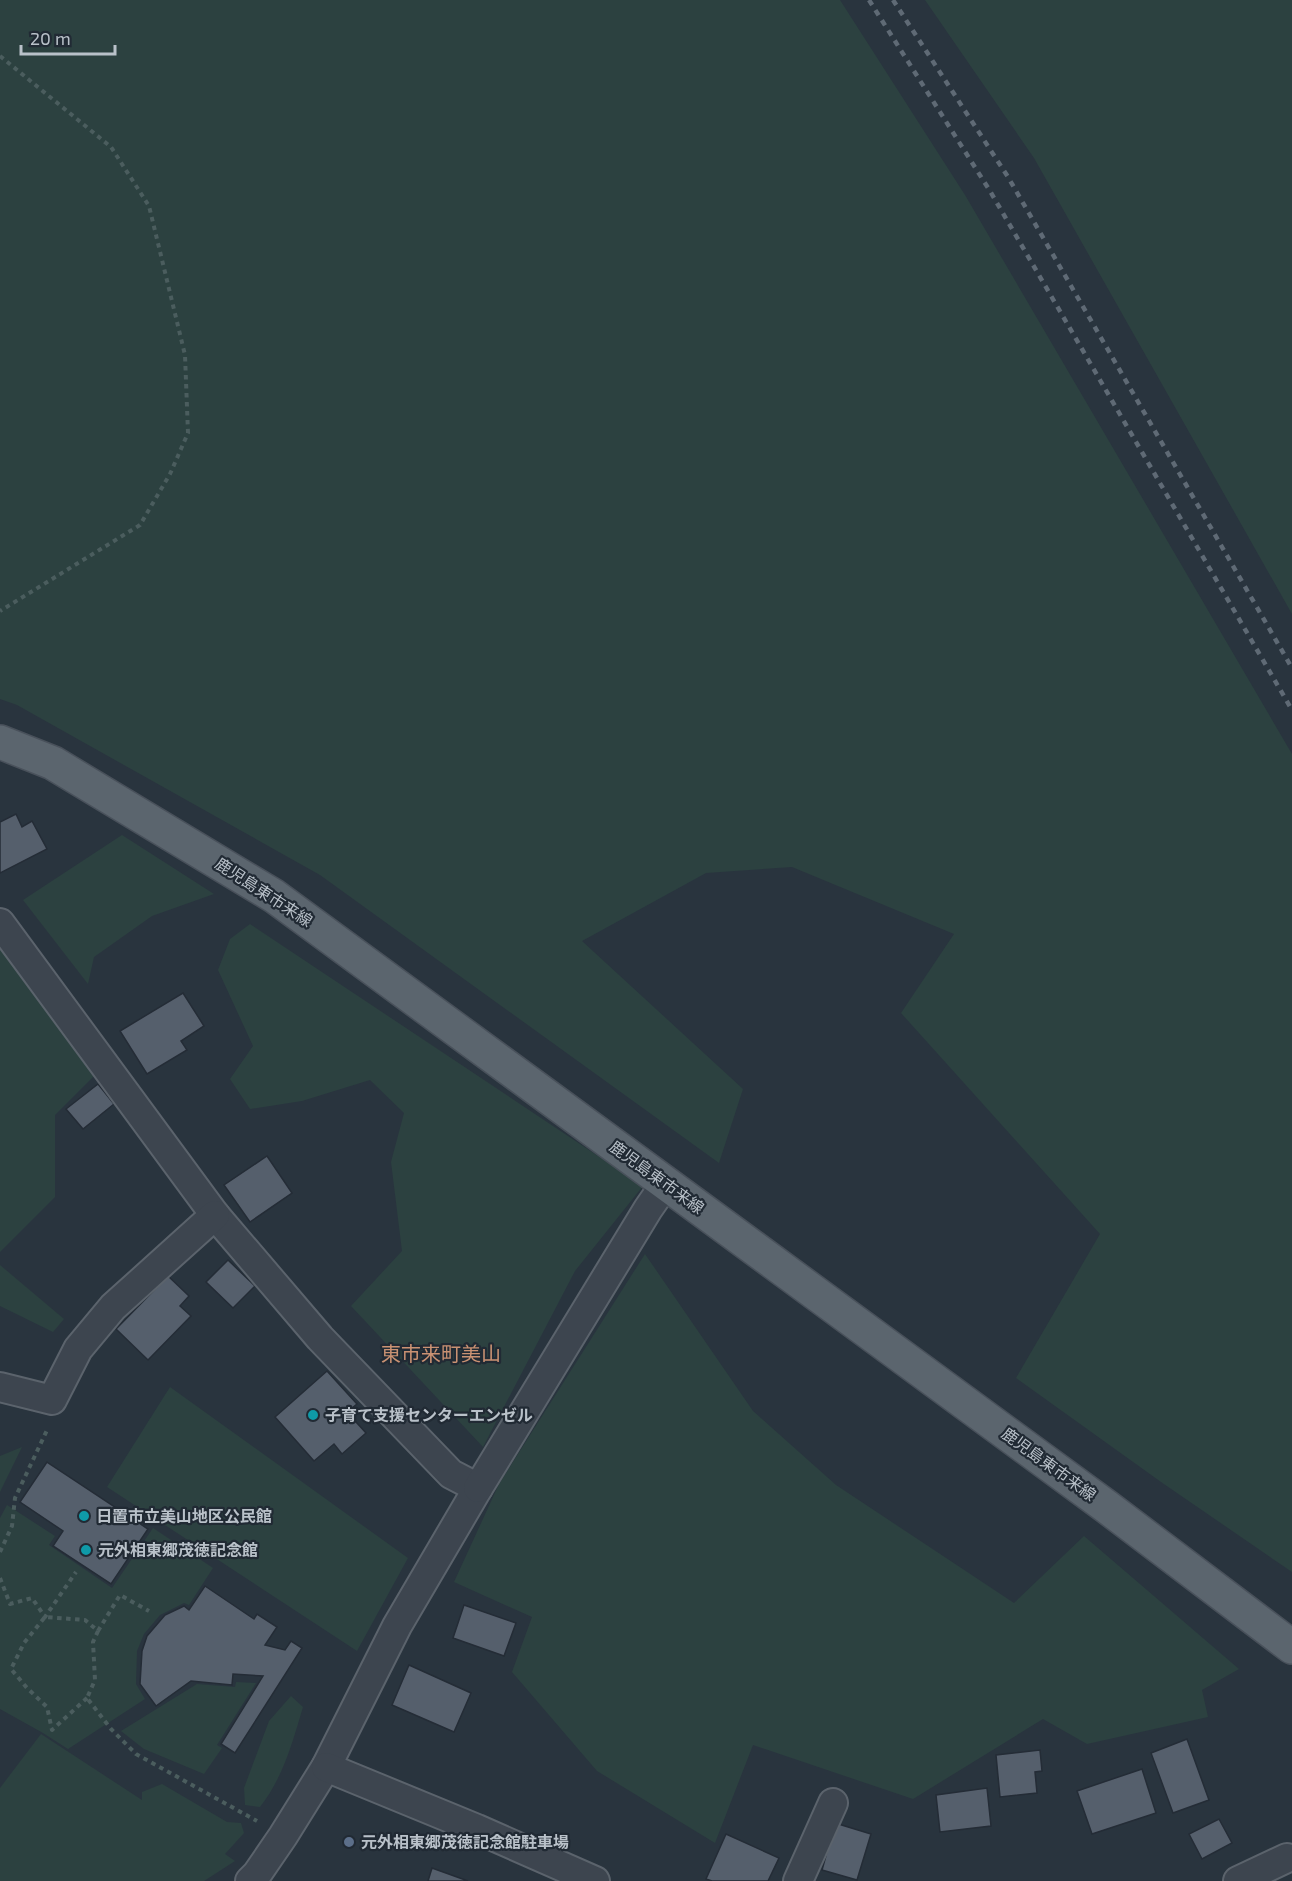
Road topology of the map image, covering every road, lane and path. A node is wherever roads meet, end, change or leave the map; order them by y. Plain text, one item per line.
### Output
1 (0, 56) edge
2 (0, 611) edge
3 (0, 742) edge
4 (0, 923) edge
5 (666, 1183) junction
6 (215, 1215) junction
7 (0, 1387) edge
8 (52, 1400) junction
9 (478, 1488) junction
10 (0, 1552) edge
11 (76, 1572) dead end
12 (0, 1578) edge
13 (149, 1611) dead end
14 (45, 1617) junction
15 (98, 1631) junction
16 (1292, 1647) edge
17 (87, 1698) junction
18 (326, 1767) junction
19 (833, 1803) dead end
20 (283, 1836) junction
21 (1287, 1858) dead end
22 (250, 1881) edge
23 (595, 1881) edge
24 (798, 1881) edge
25 (1238, 1881) edge

1 - 2 path
3 - 5 main road, 鹿児島東市来線
4 - 6 street
5 - 9 street
5 - 16 main road, 鹿児島東市来線
6 - 8 street
6 - 9 street
7 - 8 street
8 - 10 path
9 - 18 street
11 - 14 path
12 - 14 path
13 - 15 path
14 - 15 path
14 - 17 path
15 - 17 path
17 - 20 path
18 - 20 street
18 - 23 street
19 - 24 street
20 - 22 street
21 - 25 street

